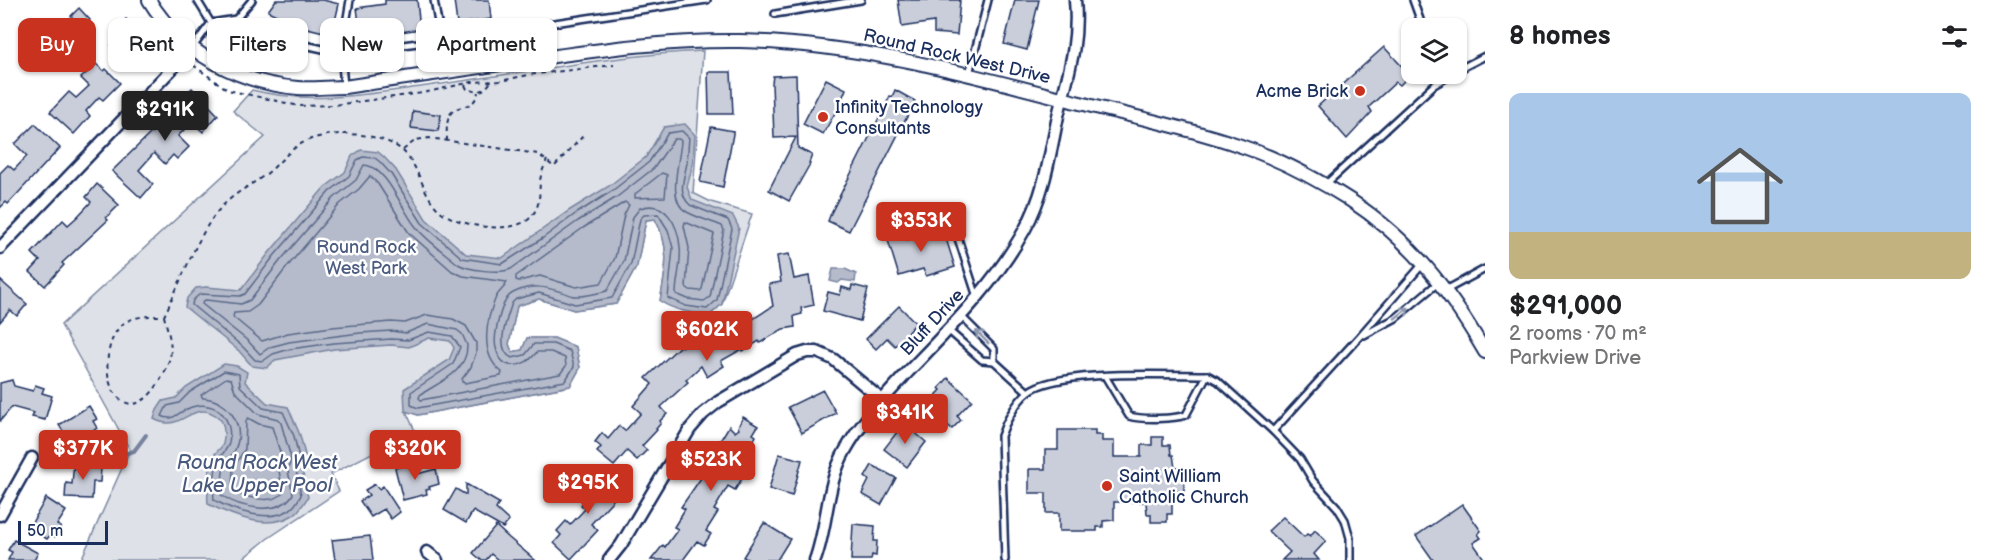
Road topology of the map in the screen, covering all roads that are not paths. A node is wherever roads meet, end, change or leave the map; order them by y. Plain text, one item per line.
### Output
1 (149, 0) edge
2 (197, 0) edge
3 (252, 0) edge
4 (350, 0) edge
5 (434, 0) edge
6 (707, 0) edge
7 (861, 0) edge
8 (988, 0) edge
9 (1075, 0) edge
10 (1413, 0) edge
11 (775, 14) dead end
12 (162, 18) edge
13 (208, 18) edge
14 (237, 18) edge
15 (347, 18) edge
16 (437, 18) edge
17 (1419, 18) edge
18 (557, 23) edge
19 (207, 28) edge
20 (195, 44) edge
21 (195, 50) edge
22 (1485, 56) edge
23 (1467, 66) edge
24 (169, 72) edge
25 (343, 72) edge
26 (969, 75) junction
27 (1435, 84) edge
28 (344, 87) junction
29 (1062, 99) junction
30 (1325, 185) junction
31 (954, 226) dead end
32 (0, 248) edge
33 (1423, 263) junction
34 (1485, 269) edge
35 (1443, 286) junction
36 (977, 297) junction
37 (961, 316) junction
38 (948, 329) junction
39 (1359, 337) junction
40 (1485, 352) edge
41 (994, 361) junction
42 (1207, 375) junction
43 (1105, 376) junction
44 (1028, 392) junction
45 (882, 400) junction
46 (1273, 431) junction
47 (32, 458) dead end
48 (0, 515) edge
49 (427, 552) dead end
50 (437, 560) edge
51 (609, 560) edge
52 (814, 560) edge
53 (1005, 560) edge
54 (1350, 560) edge

1 - 12 street, Round Rock West Drive
2 - 13 lane
3 - 14 lane
4 - 15 lane
5 - 16 lane
6 - 18 lane
7 - 11 lane
8 - 26 lane
9 - 29 street, Bluff Drive
10 - 17 lane
19 - 20 lane
21 - 28 street, Round Rock West Drive
22 - 23 lane
24 - 32 street
25 - 28 lane
26 - 28 street, Round Rock West Drive
26 - 29 street, Round Rock West Drive
27 - 30 lane
29 - 30 street, Round Rock West Drive
29 - 36 street, Bluff Drive
30 - 33 street, Round Rock West Drive
31 - 36 lane
33 - 35 street, Round Rock West Drive
33 - 39 lane
34 - 35 lane
39 -> 35 lane
35 - 40 street, Round Rock West Drive
36 - 37 street, Bluff Drive
37 - 38 street, Bluff Drive
41 -> 37 lane
38 - 41 lane
38 - 45 street, Bluff Drive
39 - 46 lane
41 - 44 lane
42 - 43 lane
42 - 43 lane
42 - 46 lane
43 - 44 lane
44 - 53 lane
45 - 51 street
45 - 52 street, Bluff Drive
46 - 54 lane
47 - 48 street
49 - 50 street

